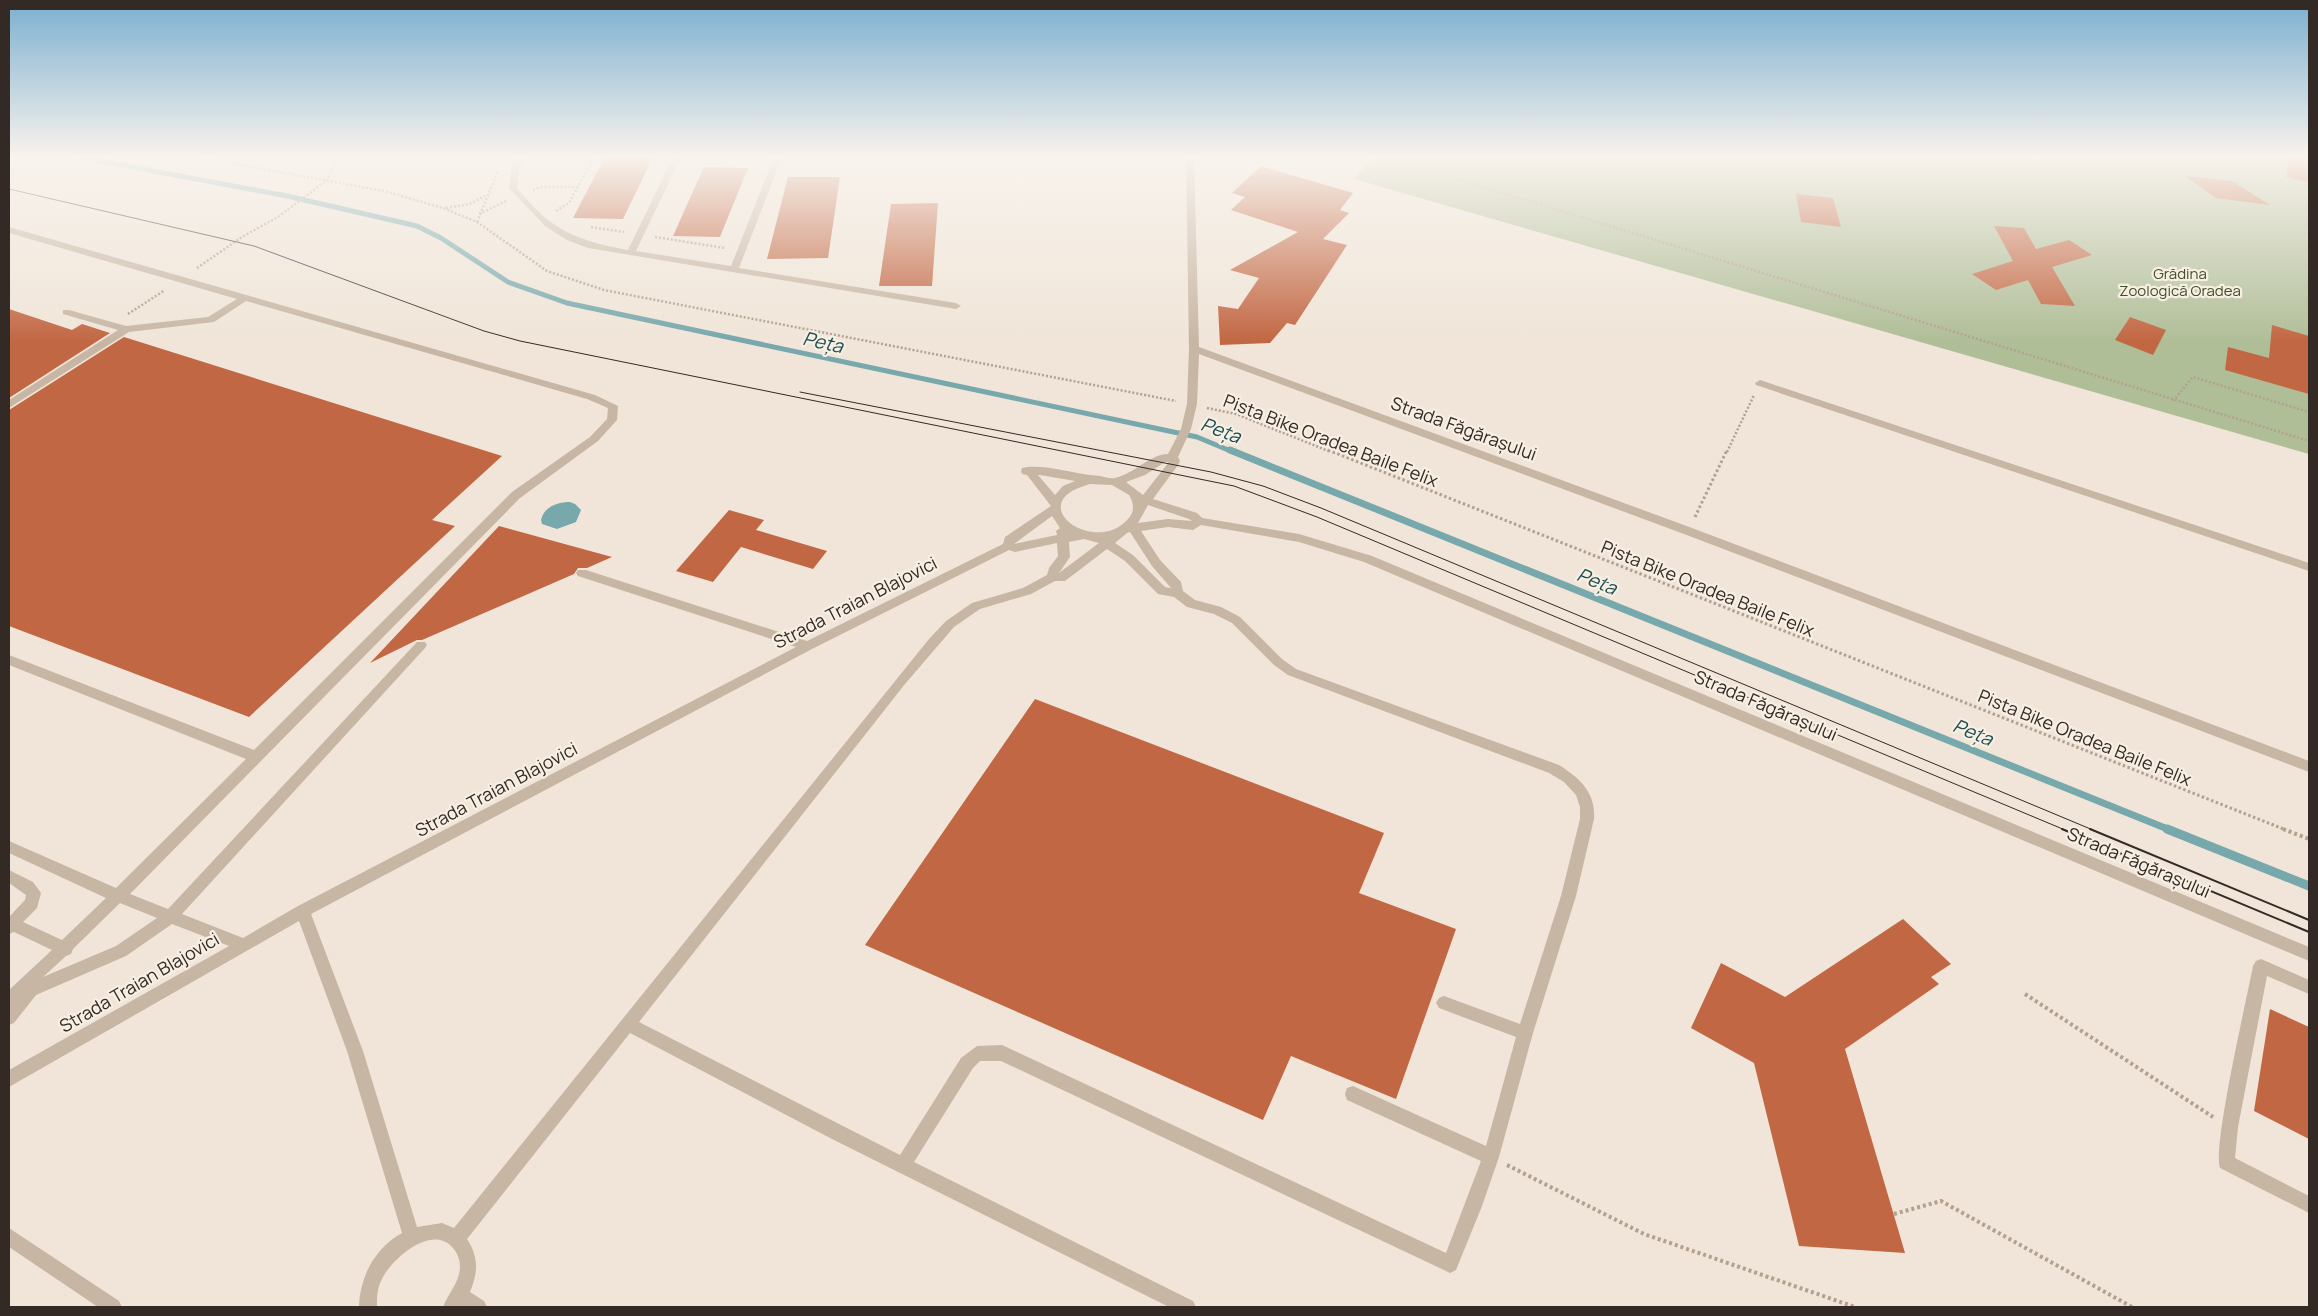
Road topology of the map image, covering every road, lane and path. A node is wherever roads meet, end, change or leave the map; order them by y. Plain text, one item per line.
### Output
1 (468, 218) edge
2 (478, 218) edge
3 (648, 218) edge
4 (754, 218) edge
5 (1191, 218) edge
6 (1584, 218) edge
7 (543, 219) edge
8 (477, 222) junction
9 (9, 230) edge
10 (632, 253) junction
11 (734, 270) junction
12 (246, 297) junction
13 (956, 306) dead end
14 (66, 312) dead end
15 (126, 329) junction
16 (1194, 349) junction
17 (1760, 383) joint
18 (2173, 401) junction
19 (1192, 404) junction
20 (9, 405) edge
21 (2309, 412) edge
22 (2309, 441) edge
23 (1174, 456) junction
24 (1089, 480) junction
25 (1115, 482) junction
26 (1140, 503) junction
27 (1055, 506) junction
28 (1199, 522) junction
29 (1062, 525) junction
30 (1128, 528) junction
31 (1688, 531) junction
32 (1085, 536) junction
33 (1063, 538) junction
34 (1103, 540) junction
35 (1008, 546) junction
36 (2309, 566) edge
37 (582, 573) dead end
38 (1053, 578) junction
39 (1176, 593) junction
40 (421, 645) dead end
41 (808, 646) junction
42 (9, 660) edge
43 (256, 757) junction
44 (2309, 767) edge
45 (2309, 839) edge
46 (9, 847) edge
47 (9, 876) edge
48 (118, 896) junction
49 (303, 911) junction
50 (171, 916) junction
51 (10, 926) edge
52 (242, 944) junction
53 (66, 948) junction
54 (2309, 954) edge
55 (2309, 987) edge
56 (31, 990) junction
57 (2025, 994) dead end
58 (9, 1000) edge
59 (1444, 1002) dead end
60 (9, 1018) edge
61 (629, 1025) junction
62 (1525, 1033) junction
63 (9, 1079) edge
64 (1353, 1094) dead end
65 (2230, 1127) junction
66 (1491, 1157) junction
67 (903, 1165) junction
68 (2309, 1205) edge
69 (1894, 1214) dead end
70 (9, 1237) edge
71 (412, 1237) junction
72 (457, 1238) junction
73 (1158, 1301) edge
74 (456, 1302) edge
75 (113, 1307) edge
76 (368, 1307) edge
77 (478, 1307) edge
78 (1187, 1307) edge
79 (1856, 1307) edge
80 (2132, 1307) edge

1 - 8 path, Pista Bike Oradea Baile Felix
2 - 8 path
3 - 10 street
4 - 11 street
5 - 16 street
6 - 18 path
7 - 10 street
8 - 19 path, Pista Bike Oradea Baile Felix
9 - 12 street
10 - 11 street
11 - 13 street
12 - 15 street
12 - 43 street
14 - 15 street
15 - 20 street
16 - 19 street
16 - 31 street, Strada Făgărașului
17 - 31 path
17 - 36 street
18 - 21 path
18 - 22 path
19 - 23 street
19 - 45 path, Pista Bike Oradea Baile Felix
23 - 25 street
23 - 26 street
24 - 25 street
24 - 27 street
24 - 27 street
25 - 26 street
26 - 28 street, Strada Făgărașului
26 - 30 street
27 - 29 street
27 - 35 street, Strada Traian Blajovici
28 - 30 street, Strada Făgărașului
28 - 54 street, Strada Făgărașului
29 - 32 street
29 - 33 street
30 - 34 street
30 - 39 street
31 - 44 street, Strada Făgărașului
32 - 33 street, Strada Traian Blajovici
32 - 34 street
33 - 35 street, Strada Traian Blajovici
33 - 38 street
34 - 38 street
34 - 39 street
35 - 41 street, Strada Traian Blajovici
37 - 41 street
38 - 61 street
39 - 62 street
40 - 50 street
41 - 49 street, Strada Traian Blajovici
42 - 43 street
43 - 48 street
46 - 48 street
47 - 51 street
48 - 50 street
48 - 53 street
49 - 52 street, Strada Traian Blajovici
49 - 71 street
50 - 52 street
50 - 56 street
51 - 53 street
52 - 63 street, Strada Traian Blajovici
53 - 56 street
53 - 58 street
55 - 65 street
56 - 60 street
57 - 65 path
59 - 62 street
61 - 67 street
61 - 72 street
62 - 66 street
64 - 66 street
65 - 68 street
66 - 67 street
66 - 79 path
67 - 73 street
69 - 80 path
70 - 75 street
71 - 72 street
71 - 76 street
72 - 74 street
73 - 78 street
74 - 77 street

